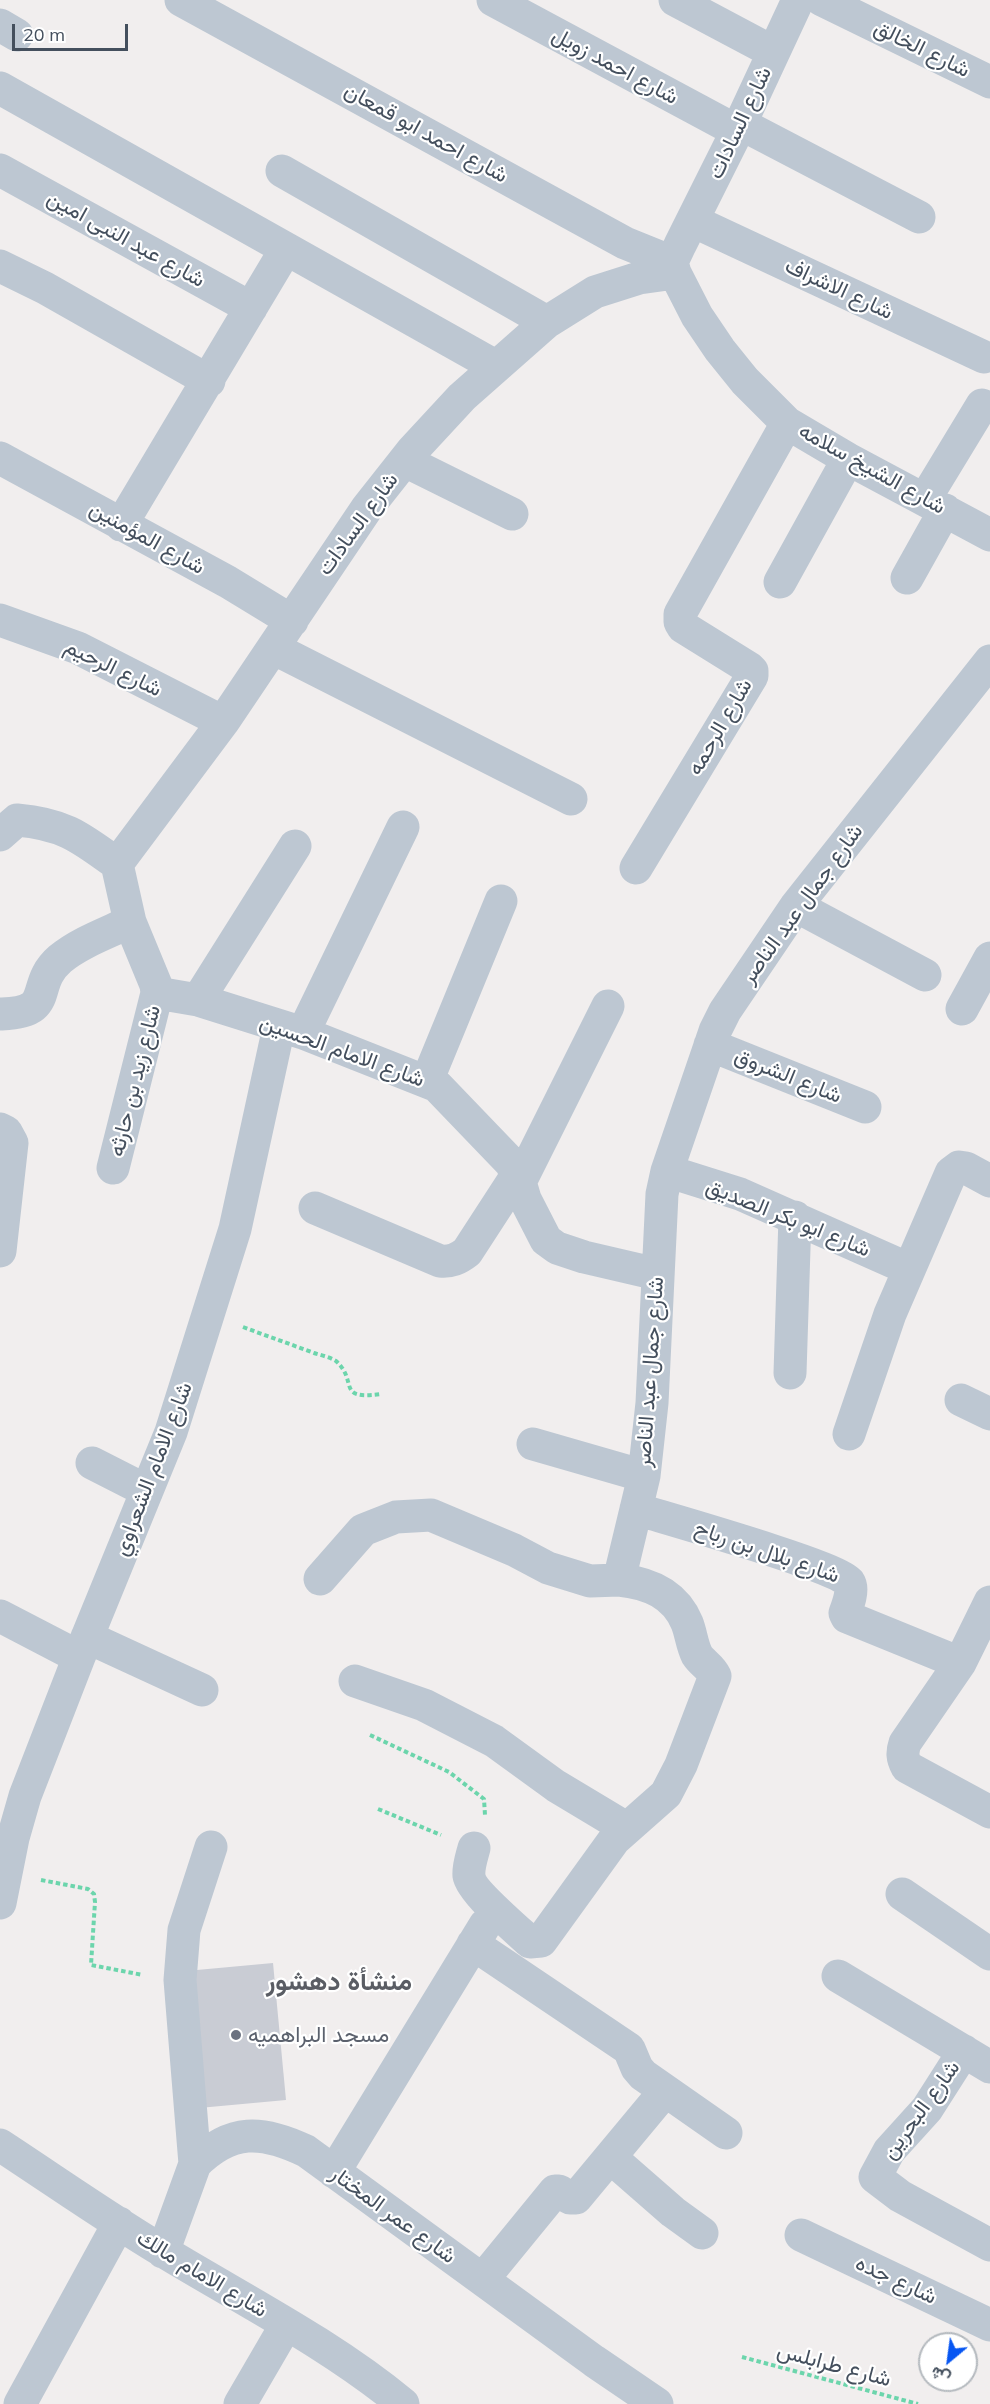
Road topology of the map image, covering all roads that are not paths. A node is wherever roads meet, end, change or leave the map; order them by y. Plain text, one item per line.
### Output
1 (182, 0) edge
2 (493, 0) edge
3 (675, 0) edge
4 (798, 0) edge
5 (822, 0) edge
6 (773, 52) junction
7 (990, 82) edge
8 (0, 88) edge
9 (739, 128) junction
10 (0, 170) edge
11 (282, 171) dead end
12 (920, 217) dead end
13 (286, 249) junction
14 (680, 250) junction
15 (0, 266) edge
16 (252, 308) junction
17 (547, 322) junction
18 (984, 357) dead end
19 (495, 366) junction
20 (209, 381) junction
21 (982, 405) dead end
22 (787, 423) junction
23 (0, 458) edge
24 (848, 459) junction
25 (405, 461) junction
26 (935, 504) junction
27 (512, 514) dead end
28 (121, 525) junction
29 (990, 535) edge
30 (907, 578) dead end
31 (780, 582) dead end
32 (0, 620) edge
33 (292, 621) junction
34 (273, 648) junction
35 (990, 660) edge
36 (223, 722) junction
37 (571, 799) dead end
38 (403, 827) dead end
39 (0, 835) edge
40 (295, 846) dead end
41 (117, 864) junction
42 (636, 868) dead end
43 (501, 901) dead end
44 (796, 906) junction
45 (130, 922) junction
46 (990, 958) edge
47 (924, 975) dead end
48 (157, 993) junction
49 (198, 1000) junction
50 (609, 1006) dead end
51 (962, 1009) dead end
52 (2, 1014) dead end
53 (291, 1030) junction
54 (710, 1045) junction
55 (427, 1080) junction
56 (865, 1107) dead end
57 (0, 1129) edge
58 (113, 1168) dead end
59 (667, 1171) junction
60 (519, 1178) junction
61 (990, 1181) edge
62 (315, 1208) dead end
63 (795, 1217) junction
64 (0, 1251) edge
65 (909, 1269) junction
66 (657, 1274) junction
67 (790, 1373) dead end
68 (849, 1434) dead end
69 (533, 1444) dead end
70 (92, 1463) dead end
71 (644, 1476) junction
72 (147, 1491) junction
73 (636, 1509) junction
74 (320, 1579) dead end
75 (619, 1580) junction
76 (990, 1602) edge
77 (0, 1616) edge
78 (83, 1647) junction
79 (960, 1663) junction
80 (355, 1681) dead end
81 (202, 1690) dead end
82 (990, 1812) edge
83 (626, 1828) junction
84 (211, 1847) dead end
85 (474, 1848) road end
86 (3, 1888) edge
87 (902, 1894) dead end
88 (495, 1909) junction
89 (473, 1944) junction
90 (990, 1954) edge
91 (838, 1976) dead end
92 (977, 2059) edge
93 (665, 2091) junction
94 (726, 2133) dead end
95 (0, 2145) edge
96 (610, 2157) junction
97 (195, 2164) junction
98 (334, 2172) junction
99 (118, 2223) junction
100 (702, 2233) dead end
101 (801, 2235) dead end
102 (990, 2245) edge
103 (164, 2252) junction
104 (483, 2279) junction
105 (285, 2325) junction
106 (990, 2325) edge
107 (20, 2404) edge
108 (240, 2404) edge
109 (403, 2404) edge
110 (657, 2404) edge

1 - 14 street, شارع احمد ابو قمعان
2 - 9 street, شارع احمد زويل
3 - 6 street
4 - 6 street, شارع السادات
5 - 7 street, شارع الخالق
6 - 9 street, شارع السادات
8 - 13 street
9 - 12 street, شارع احمد زويل
9 - 14 street, شارع السادات
10 - 16 street, شارع عبد النبى امين
11 - 17 street
13 - 16 street
13 - 19 street
14 - 17 street, شارع السادات
14 - 18 street, شارع الاشراف
14 - 22 street, شارع الشيخ سلامه
15 - 20 street
16 - 20 street
17 - 19 street, شارع السادات
19 - 25 street, شارع السادات
20 - 28 street
21 - 26 street
22 - 24 street, شارع الشيخ سلامه
22 - 42 street, شارع الرحمه
23 - 28 street, شارع المؤمنين
24 - 26 street, شارع الشيخ سلامه
24 - 31 street
25 - 27 street
25 - 33 street, شارع السادات
26 - 29 street, شارع الشيخ سلامه
26 - 30 street
28 - 33 street, شارع المؤمنين
32 - 36 street, شارع الرحيم
33 - 34 street, شارع السادات
34 - 36 street, شارع السادات
34 - 37 street
35 - 44 street, شارع جمال عبد الناصر
36 - 41 street, شارع السادات
38 - 53 street, شارع الامام الشعراوي
39 - 41 street
40 - 49 street
41 - 45 street
43 - 55 street
44 - 47 street
44 - 54 street, شارع جمال عبد الناصر
45 - 48 street
45 - 52 street
46 - 51 street
48 - 49 street, شارع الامام الحسين
48 - 58 street, شارع زيد بن حارثه
49 - 53 street, شارع الامام الحسين
50 - 60 street
53 - 55 street, شارع الامام الحسين
53 - 72 street, شارع الامام الشعراوي
54 - 56 street, شارع الشروق
54 - 59 street, شارع جمال عبد الناصر
55 - 60 street, شارع الامام الحسين
57 - 64 street
59 - 63 street, شارع ابو بكر الصديق
59 - 66 street, شارع جمال عبد الناصر
60 - 62 street
60 - 66 street, شارع الامام الحسين
61 - 65 street
63 - 65 street, شارع ابو بكر الصديق
63 - 67 street
65 - 68 street
66 - 71 street, شارع جمال عبد الناصر
69 - 71 street
70 - 72 street
71 - 73 street, شارع جمال عبد الناصر
72 - 78 street, شارع الامام الشعراوي
73 - 75 street, شارع جمال عبد الناصر
73 - 79 street, شارع بلال بن رباح
74 - 75 street
75 - 83 street
76 - 79 street
77 - 78 street
78 - 81 street
78 - 86 street, شارع الامام الشعراوي
79 - 82 street
80 - 83 street
83 - 88 street
84 - 97 street
85 - 88 street
87 - 90 street
88 - 89 street
89 - 93 street
89 - 98 street
91 - 92 street
92 - 102 street, شارع البحرين
93 - 94 street
93 - 96 street
95 - 99 street, شارع الامام مالك
96 - 100 street
96 - 104 street
97 - 98 street, شارع عمر المختار
97 - 103 street
98 - 104 street, شارع عمر المختار
99 - 103 street, شارع الامام مالك
99 - 107 street
101 - 106 street, شارع جده
103 - 105 street, شارع الامام مالك
104 - 110 street, شارع عمر المختار
105 - 108 street
105 - 109 street, شارع الامام مالك

